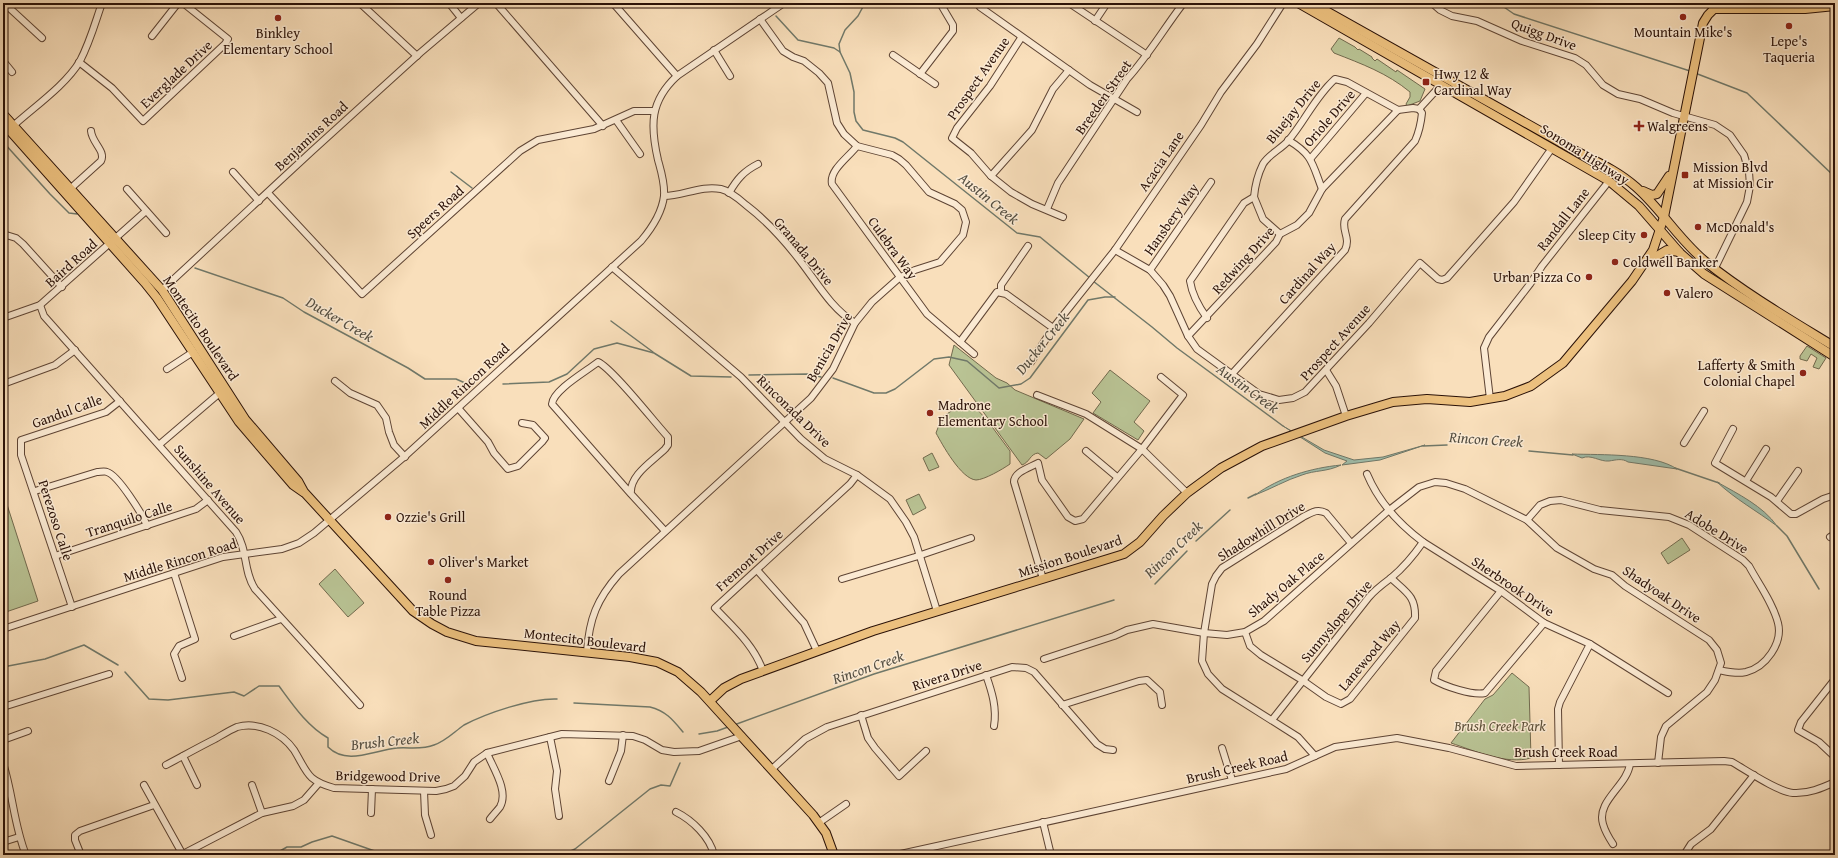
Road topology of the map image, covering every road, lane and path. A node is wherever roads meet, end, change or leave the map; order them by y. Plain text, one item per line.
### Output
1 (4, 3) edge
2 (102, 3) edge
3 (178, 3) edge
4 (183, 3) edge
5 (449, 3) edge
6 (479, 3) edge
7 (496, 3) edge
8 (613, 3) edge
9 (784, 3) edge
10 (940, 3) edge
11 (977, 3) edge
12 (1069, 3) edge
13 (1108, 3) edge
14 (1185, 3) edge
15 (1283, 3) edge
16 (1298, 3) edge
17 (1312, 3) edge
18 (1432, 3) edge
19 (361, 4) edge
20 (1711, 6) edge
21 (1835, 6) edge
22 (461, 18) junction
23 (760, 19) junction
24 (1095, 22) junction
25 (152, 36) dead end
26 (42, 38) dead end
27 (1021, 38) junction
28 (714, 50) junction
29 (893, 55) dead end
30 (1147, 55) junction
31 (417, 56) junction
32 (3, 61) edge
33 (79, 62) junction
34 (1068, 70) junction
35 (12, 72) dead end
36 (920, 74) junction
37 (677, 76) junction
38 (730, 76) dead end
39 (1446, 77) junction
40 (935, 84) dead end
41 (1441, 85) junction
42 (1366, 93) junction
43 (1115, 99) junction
44 (1419, 109) junction
45 (1398, 110) junction
46 (654, 111) junction
47 (1137, 112) dead end
48 (3, 114) edge
49 (1685, 117) junction
50 (616, 120) junction
51 (3, 124) edge
52 (13, 126) junction
53 (603, 126) junction
54 (91, 131) dead end
55 (1288, 140) junction
56 (857, 146) junction
57 (1552, 148) junction
58 (640, 154) dead end
59 (1311, 158) junction
60 (758, 164) dead end
61 (1673, 168) junction
62 (234, 172) dead end
63 (991, 176) junction
64 (1609, 181) junction
65 (1211, 182) dead end
66 (1637, 188) junction
67 (70, 189) junction
68 (127, 189) dead end
69 (1322, 189) junction
70 (729, 192) junction
71 (268, 193) junction
72 (664, 196) junction
73 (1254, 197) junction
74 (259, 201) junction
75 (1047, 209) junction
76 (146, 211) junction
77 (1664, 216) junction
78 (1063, 217) dead end
79 (1660, 230) junction
80 (166, 233) dead end
81 (3, 234) edge
82 (1280, 234) junction
83 (112, 241) junction
84 (1028, 246) dead end
85 (1115, 250) junction
86 (1680, 253) junction
87 (1645, 264) junction
88 (612, 267) junction
89 (1715, 268) junction
90 (1150, 270) junction
91 (900, 278) junction
92 (62, 287) junction
93 (162, 290) junction
94 (1001, 292) junction
95 (40, 305) junction
96 (3, 318) edge
97 (1207, 318) junction
98 (855, 323) junction
99 (1053, 328) junction
100 (1188, 336) junction
101 (960, 342) junction
102 (1835, 347) edge
103 (74, 350) junction
104 (193, 352) junction
105 (974, 354) dead end
106 (1835, 357) edge
107 (1031, 362) dead end
108 (167, 369) dead end
109 (1326, 370) junction
110 (1231, 375) junction
111 (1161, 377) dead end
112 (335, 381) dead end
113 (3, 384) edge
114 (223, 391) junction
115 (1037, 395) dead end
116 (1490, 399) junction
117 (120, 401) junction
118 (458, 408) junction
119 (1704, 411) dead end
120 (1346, 416) junction
121 (522, 423) dead end
122 (785, 423) junction
123 (1733, 429) dead end
124 (21, 440) joint
125 (1684, 443) dead end
126 (160, 444) junction
127 (1142, 449) junction
128 (1766, 449) dead end
129 (1086, 451) dead end
130 (405, 457) junction
131 (1798, 471) dead end
132 (1367, 474) dead end
133 (857, 475) junction
134 (1117, 477) junction
135 (1746, 481) junction
136 (35, 491) junction
137 (1187, 493) junction
138 (631, 494) junction
139 (1835, 494) edge
140 (208, 500) junction
141 (1777, 501) junction
142 (1388, 511) junction
143 (330, 520) junction
144 (1527, 520) junction
145 (148, 526) junction
146 (665, 530) junction
147 (971, 538) dead end
148 (1423, 542) junction
149 (1351, 543) junction
150 (245, 553) junction
151 (920, 555) junction
152 (55, 556) junction
153 (757, 570) junction
154 (174, 573) junction
155 (1391, 578) junction
156 (842, 579) dead end
157 (1043, 579) junction
158 (1501, 590) junction
159 (72, 607) junction
160 (937, 611) junction
161 (281, 619) junction
162 (1544, 623) junction
163 (3, 629) edge
164 (1245, 632) junction
165 (1204, 633) junction
166 (234, 636) dead end
167 (1590, 644) junction
168 (817, 651) junction
169 (587, 652) junction
170 (1044, 659) dead end
171 (1719, 670) junction
172 (763, 671) junction
173 (109, 674) dead end
174 (986, 675) junction
175 (182, 678) dead end
176 (1835, 679) edge
177 (1302, 680) junction
178 (1832, 686) edge
179 (1668, 693) dead end
180 (710, 701) junction
181 (360, 705) dead end
182 (1062, 705) junction
183 (1162, 705) dead end
184 (3, 707) edge
185 (861, 715) junction
186 (1272, 720) junction
187 (994, 726) dead end
188 (28, 731) dead end
189 (623, 735) junction
190 (742, 736) junction
191 (550, 737) junction
192 (3, 740) edge
193 (1222, 748) dead end
194 (926, 750) dead end
195 (1113, 750) dead end
196 (487, 753) junction
197 (182, 756) junction
198 (1315, 756) junction
199 (1835, 757) edge
200 (1658, 763) junction
201 (3, 764) edge
202 (1630, 764) junction
203 (166, 765) dead end
204 (1559, 765) junction
205 (772, 769) junction
206 (1754, 775) junction
207 (1232, 780) junction
208 (609, 781) dead end
209 (1835, 782) edge
210 (318, 784) junction
211 (144, 785) dead end
212 (197, 785) dead end
213 (252, 785) dead end
214 (372, 789) junction
215 (424, 791) junction
216 (154, 804) junction
217 (846, 804) dead end
218 (676, 812) dead end
219 (262, 813) junction
220 (371, 813) dead end
221 (559, 816) dead end
222 (490, 819) dead end
223 (820, 822) junction
224 (1043, 822) junction
225 (431, 835) dead end
226 (19, 837) junction
227 (3, 842) edge
228 (1613, 844) dead end
229 (26, 855) edge
230 (81, 855) edge
231 (182, 855) edge
232 (714, 855) edge
233 (834, 855) edge
234 (896, 855) edge
235 (1051, 855) edge
236 (1684, 855) edge

1 - 26 street
2 - 33 street
3 - 25 street
4 - 33 street, Everglade Drive
5 - 22 street
6 - 22 street, Benjamins Road
7 - 53 street
8 - 37 street
9 - 23 street, Middle Rincon Road
10 - 36 street
11 - 27 street
12 - 24 street
13 - 24 street
14 - 30 street, Breeden Street
15 - 85 street, Acacia Lane
16 - 41 main road, Sonoma Highway
17 - 39 main road, Sonoma Highway
18 - 49 street, Quigg Drive
19 - 31 street
20 - 21 main road
20 - 49 main road, Mission Boulevard
22 - 31 street, Benjamins Road
23 - 28 street, Middle Rincon Road
23 - 56 street, Benicia Drive
24 - 30 street
27 - 34 street
27 - 63 street, Prospect Avenue
28 - 37 street, Middle Rincon Road
28 - 38 street
29 - 36 street
30 - 43 street, Breeden Street
31 - 71 street, Benjamins Road
32 - 35 street
33 - 52 street
34 - 43 street
34 - 63 street
36 - 40 street
37 - 46 street, Middle Rincon Road
39 - 41 main road
39 - 66 main road, Sonoma Highway
41 - 44 street
41 - 57 main road, Sonoma Highway
42 - 45 street, Bluejay Drive
42 - 55 street, Bluejay Drive
42 - 59 street, Oriole Drive
43 - 47 street
43 - 75 street, Breeden Street
44 - 45 street
44 - 110 street, Cardinal Way
45 - 69 street, Redwing Drive
46 - 50 street, Speers Road
46 - 72 street, Middle Rincon Road
48 - 52 main road, Montecito Boulevard
49 - 61 main road, Mission Boulevard
49 - 89 street, Quigg Drive
50 - 53 street, Speers Road
50 - 58 street
51 - 83 main road, Montecito Boulevard
52 - 67 main road, Montecito Boulevard
53 - 71 street, Speers Road
54 - 67 street
55 - 59 street
55 - 73 street, Bluejay Drive
56 - 91 street, Culebra Way
56 - 91 street, Benicia Drive
57 - 64 main road, Sonoma Highway
57 - 109 street, Prospect Avenue
59 - 69 street
60 - 70 street
61 - 66 main road
61 - 77 main road, Mission Boulevard
62 - 74 street
63 - 75 street, Prospect Avenue
64 - 79 main road, Sonoma Highway
64 - 116 street, Randall Lane
65 - 90 street, Hansbery Way
66 - 77 main road, Sonoma Highway
67 - 83 main road, Montecito Boulevard
68 - 76 street
69 - 82 street, Redwing Drive
70 - 72 street, Granada Drive
70 - 98 street, Granada Drive
71 - 74 street, Benjamins Road
72 - 88 street, Middle Rincon Road
73 - 82 street
73 - 97 street
74 - 93 street, Benjamins Road
75 - 78 street, Prospect Avenue
76 - 80 street
76 - 83 street, Baird Road
77 - 79 main road, Mission Boulevard
77 - 89 main road, Sonoma Highway
79 - 86 main road, Sonoma Highway
79 - 87 main road, Mission Boulevard
81 - 92 street
82 - 97 street, Redwing Drive
83 - 92 street, Baird Road
83 - 93 main road, Montecito Boulevard
83 - 104 main road, Montecito Boulevard
84 - 94 street
85 - 90 street, Prospect Avenue
85 - 99 street, Acacia Lane
86 - 87 main road
86 - 106 main road, Sonoma Highway
87 - 116 main road, Mission Boulevard
88 - 118 street, Middle Rincon Road
88 - 122 street, Rinconada Drive
89 - 102 main road, Sonoma Highway
90 - 100 street, Prospect Avenue
91 - 98 street, Benicia Drive
91 - 101 street, Culebra Way
92 - 95 street, Baird Road
93 - 114 main road, Montecito Boulevard
94 - 99 street
94 - 101 street
95 - 96 street, Baird Road
95 - 103 street, Sunshine Avenue
97 - 100 street, Redwing Drive
98 - 122 street, Benicia Drive
99 - 107 street, Acacia Lane
100 - 110 street, Prospect Avenue
101 - 105 street, Culebra Way
103 - 113 street
103 - 117 street, Sunshine Avenue
104 - 108 street
104 - 114 main road, Montecito Boulevard
109 - 110 street, Prospect Avenue
109 - 120 street
111 - 127 street
112 - 130 street
114 - 126 street
114 - 143 main road, Montecito Boulevard
115 - 127 street
116 - 120 main road, Mission Boulevard
117 - 124 street, Gandul Calle
117 - 126 street, Sunshine Avenue
118 - 121 street
118 - 130 street, Middle Rincon Road
119 - 125 street
120 - 137 main road, Mission Boulevard
122 - 133 street, Rinconada Drive
122 - 146 street, Benicia Drive
123 - 135 street
124 - 136 street, Perezoso Calle
126 - 140 street, Sunshine Avenue
127 - 134 street
127 - 137 street
128 - 135 street
129 - 134 street
130 - 143 street, Middle Rincon Road
131 - 141 street
132 - 142 street, Sherbrook Drive
133 - 151 street, Rinconada Drive
133 - 153 street, Fremont Drive
134 - 157 street
135 - 141 street
136 - 145 street
136 - 152 street, Perezoso Calle
137 - 157 main road, Mission Boulevard
138 - 138 street
138 - 146 street
139 - 141 street
140 - 145 street, Tranquilo Calle
140 - 150 street, Sunshine Avenue
142 - 144 street, Shadyoak Drive
142 - 148 street, Sherbrook Drive
142 - 149 street, Shady Oak Place
143 - 150 street, Middle Rincon Road
143 - 169 main road, Montecito Boulevard
144 - 171 street, Shadyoak Drive
144 - 171 street, Adobe Drive
145 - 152 street, Tranquilo Calle
146 - 169 street, Benicia Drive
147 - 151 street
148 - 155 street, Sunnyslope Drive
148 - 158 street, Sherbrook Drive
149 - 164 street, Shady Oak Place
149 - 165 street, Shadowhill Drive
150 - 154 street, Middle Rincon Road
150 - 161 street, Sunshine Avenue
151 - 156 street
151 - 160 street, Rinconada Drive
152 - 159 street, Perezoso Calle
153 - 168 street
153 - 172 street, Fremont Drive
154 - 159 street, Middle Rincon Road
154 - 175 street
155 - 177 street, Sunnyslope Drive
155 - 177 street, Lanewood Way
157 - 160 main road, Mission Boulevard
158 - 162 street, Sherbrook Drive
158 - 162 street
159 - 163 street, Middle Rincon Road
160 - 168 main road, Mission Boulevard
161 - 166 street
161 - 181 street, Sunshine Avenue
162 - 167 street, Sherbrook Drive
164 - 165 street, Shady Oak Place
164 - 177 street, Lanewood Way
165 - 170 street, Shady Oak Place
165 - 186 street, Shadowhill Drive
167 - 179 street, Sherbrook Drive
167 - 204 street
168 - 172 main road, Mission Boulevard
169 - 180 main road, Montecito Boulevard
171 - 200 street
172 - 180 main road, Mission Boulevard
173 - 184 street
174 - 182 street, Rivera Drive
174 - 185 street, Rivera Drive
174 - 187 street
176 - 178 street
177 - 186 street, Sunnyslope Drive
178 - 199 street
180 - 190 main road, Montecito Boulevard
182 - 183 street
182 - 195 street, Rivera Drive
185 - 194 street
185 - 205 street, Rivera Drive
186 - 198 street, Shadowhill Drive
188 - 192 street
189 - 190 street, Bridgewood Drive
189 - 191 street, Bridgewood Drive
189 - 208 street
190 - 205 main road, Montecito Boulevard
191 - 196 street, Bridgewood Drive
191 - 221 street
193 - 207 street
196 - 215 street, Bridgewood Drive
196 - 222 street
197 - 203 street, Bridgewood Drive
197 - 210 street, Bridgewood Drive
197 - 212 street
198 - 204 street, Brush Creek Road
198 - 207 street, Brush Creek Road
200 - 202 street, Brush Creek Road
200 - 206 street, Brush Creek Road
201 - 226 street
202 - 204 street, Brush Creek Road
202 - 228 street
205 - 223 main road, Montecito Boulevard
206 - 209 street, Brush Creek Road
206 - 236 street
207 - 224 street, Brush Creek Road
210 - 214 street, Bridgewood Drive
210 - 219 street
211 - 216 street
213 - 219 street
214 - 215 street, Bridgewood Drive
214 - 220 street
215 - 225 street
216 - 230 street
216 - 231 street
217 - 223 street
218 - 232 street
219 - 231 street
223 - 233 main road, Montecito Boulevard
224 - 234 street, Brush Creek Road
224 - 235 street
226 - 227 street
226 - 229 street

